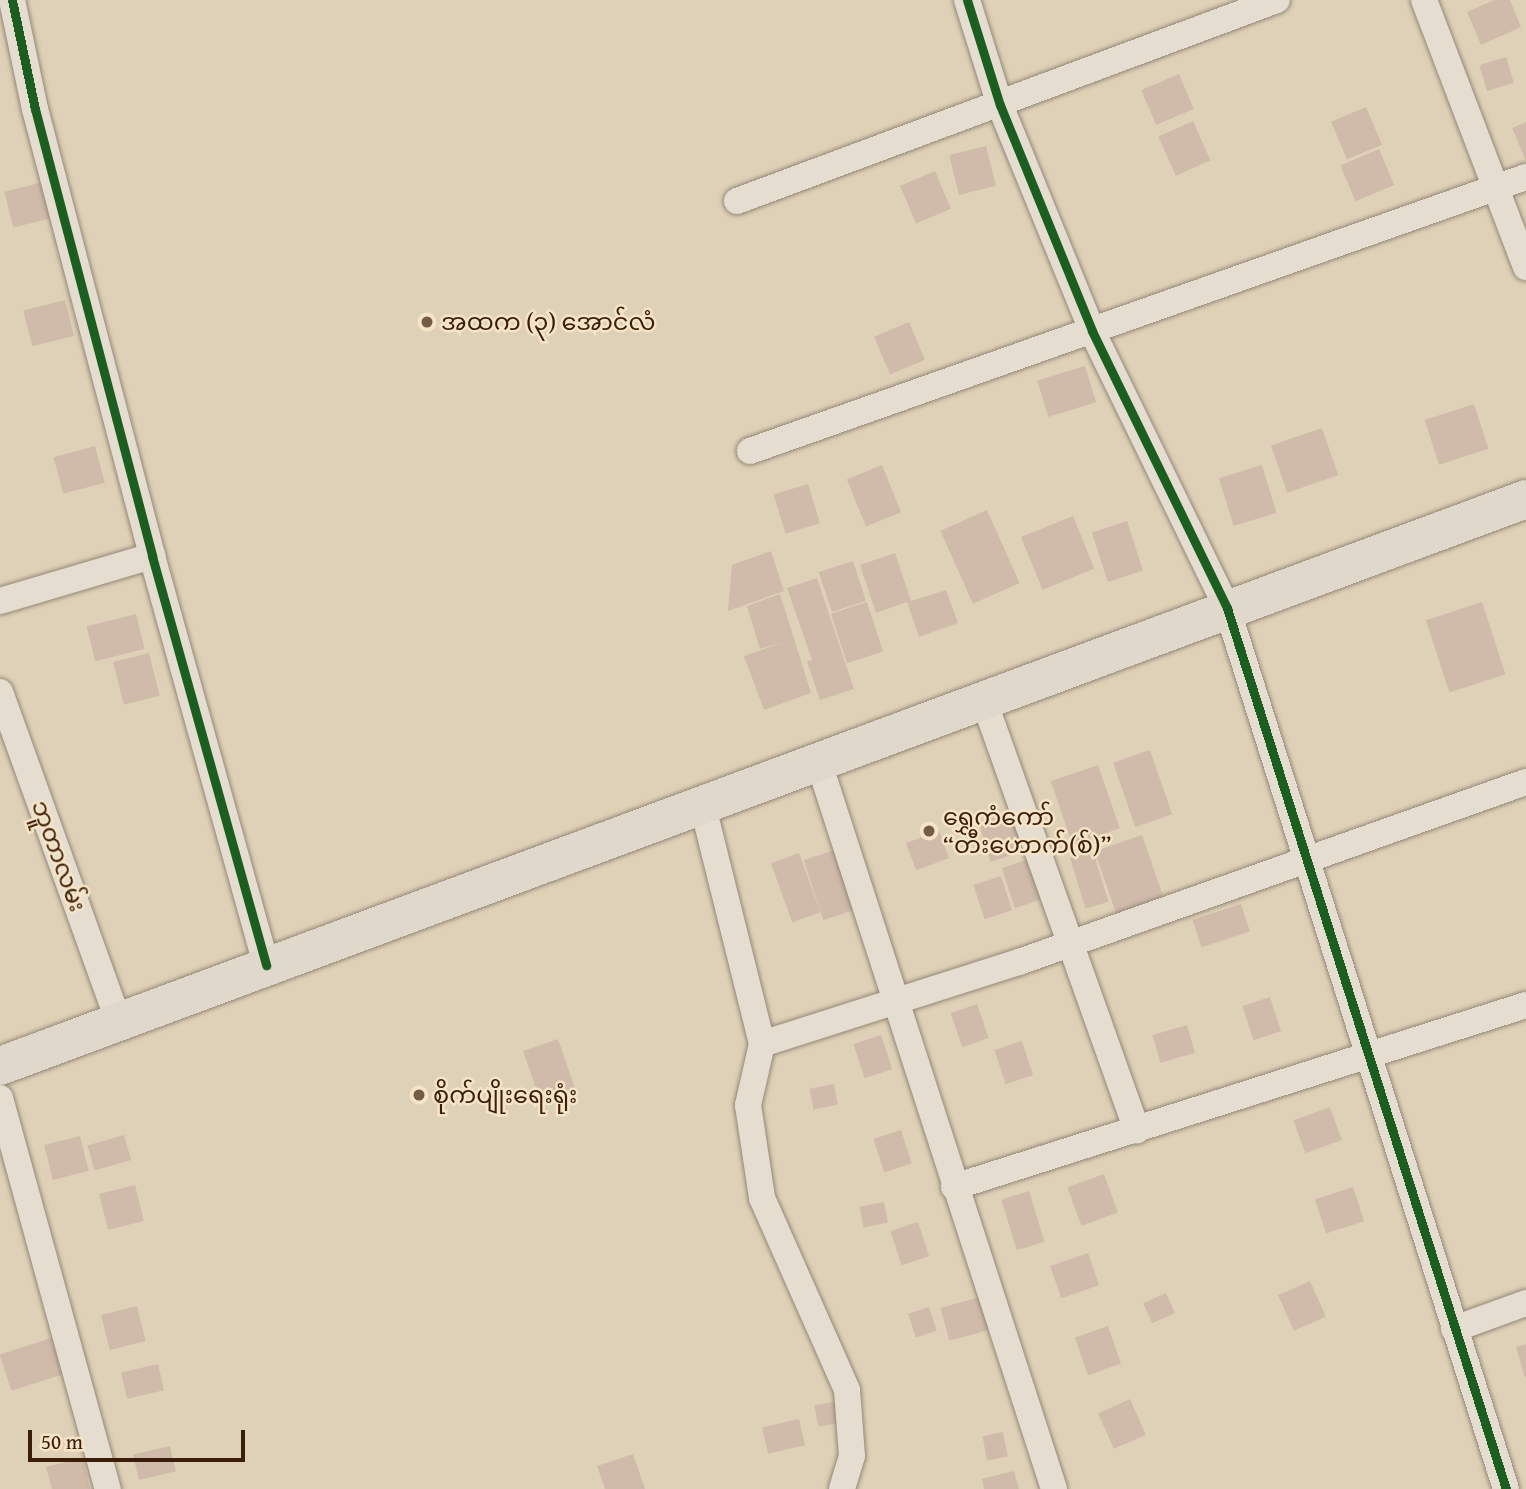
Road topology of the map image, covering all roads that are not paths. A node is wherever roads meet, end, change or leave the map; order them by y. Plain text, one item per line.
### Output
1 (12, 0) edge
2 (967, 0) edge
3 (1277, 0) edge
4 (1424, 0) edge
5 (1000, 105) junction
6 (1526, 177) edge
7 (1496, 188) junction
8 (737, 201) dead end
9 (1526, 267) edge
10 (1092, 331) junction
11 (750, 450) dead end
12 (1526, 499) edge
13 (152, 556) junction
14 (0, 601) edge
15 (1227, 608) junction
16 (0, 692) edge
17 (983, 698) junction
18 (818, 760) junction
19 (1526, 782) edge
20 (702, 803) junction
21 (1306, 858) junction
22 (1071, 943) junction
23 (266, 965) junction
24 (894, 1004) junction
25 (1526, 1004) edge
26 (118, 1020) junction
27 (762, 1044) junction
28 (1368, 1057) junction
29 (0, 1066) edge
30 (0, 1098) edge
31 (1137, 1130) junction
32 (954, 1188) junction
33 (1526, 1303) edge
34 (1454, 1329) junction
35 (108, 1489) edge
36 (842, 1489) edge
37 (1054, 1489) edge
38 (1506, 1489) edge

1 - 13 street
2 - 5 street
3 - 5 street
4 - 7 street
5 - 8 street
5 - 10 street
6 - 7 street
7 - 9 street
7 - 10 street
10 - 11 street
10 - 15 street
12 - 15 highway
13 - 14 street
13 - 23 street
15 - 17 highway
15 - 21 street
16 - 26 street, ဘူတာလမ်း
17 - 18 highway
17 - 22 street
18 - 20 highway
18 - 24 street
19 - 21 street
20 - 23 highway
20 - 27 street
21 - 22 street
21 - 28 street
22 - 24 street
22 - 31 street
23 - 26 highway
24 - 27 street
24 - 32 street
25 - 28 street
26 - 29 highway
27 - 36 street
28 - 31 street
28 - 34 street
30 - 35 street
31 - 32 street
32 - 37 street
33 - 34 street
34 - 38 street

